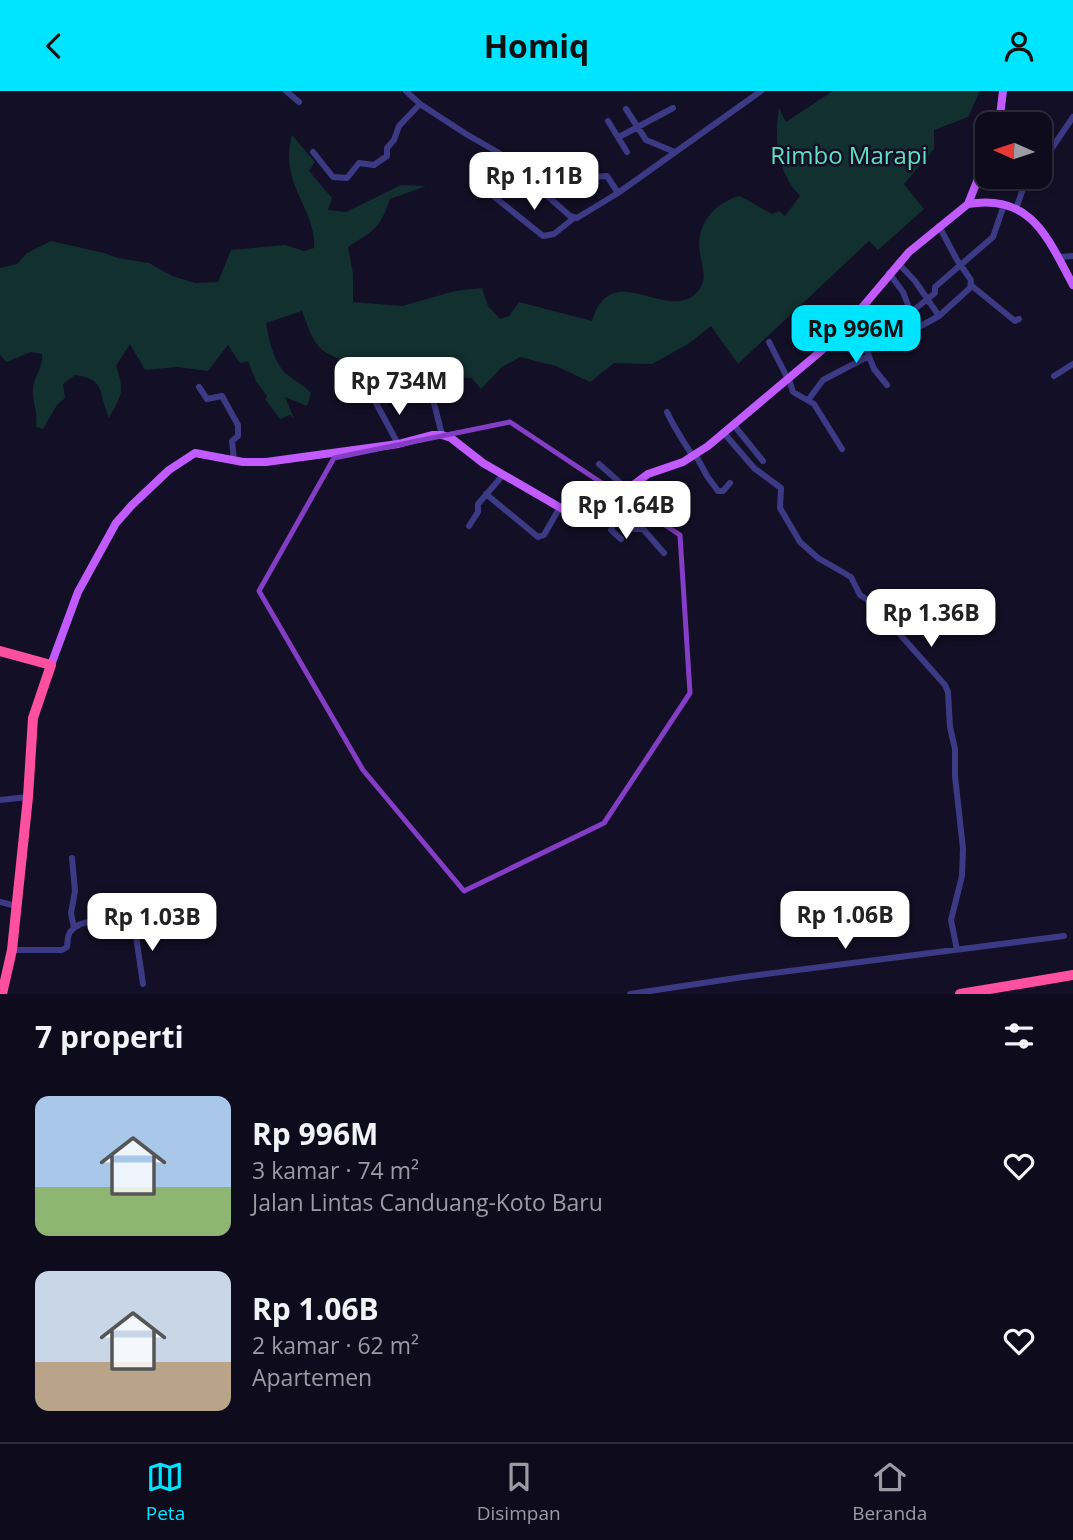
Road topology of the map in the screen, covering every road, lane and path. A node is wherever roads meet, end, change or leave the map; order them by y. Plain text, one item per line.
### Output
1 (286, 91) edge
2 (406, 91) edge
3 (761, 91) edge
4 (1003, 91) edge
5 (299, 102) dead end
6 (420, 104) junction
7 (673, 108) dead end
8 (626, 109) dead end
9 (1000, 112) edge
10 (1072, 118) edge
11 (608, 121) dead end
12 (637, 126) junction
13 (619, 137) junction
14 (1052, 148) edge
15 (313, 152) dead end
16 (627, 152) dead end
17 (675, 152) junction
18 (579, 162) dead end
19 (529, 180) junction
20 (1023, 189) edge
21 (974, 191) joint
22 (618, 193) junction
23 (986, 201) junction
24 (968, 204) junction
25 (1004, 205) junction
26 (1016, 209) junction
27 (574, 218) junction
28 (939, 226) junction
29 (1073, 256) edge
30 (1058, 257) junction
31 (898, 263) junction
32 (961, 267) junction
33 (889, 273) junction
34 (915, 281) junction
35 (1073, 285) edge
36 (971, 286) junction
37 (903, 292) junction
38 (927, 299) junction
39 (910, 313) junction
40 (939, 316) junction
41 (1019, 319) dead end
42 (841, 331) junction
43 (768, 342) dead end
44 (867, 357) junction
45 (1073, 364) edge
46 (1054, 376) dead end
47 (789, 379) junction
48 (887, 385) dead end
49 (199, 387) dead end
50 (809, 399) junction
51 (376, 403) dead end
52 (434, 403) dead end
53 (667, 412) dead end
54 (733, 424) junction
55 (723, 432) junction
56 (442, 435) junction
57 (398, 444) junction
58 (842, 449) dead end
59 (694, 455) junction
60 (234, 460) junction
61 (763, 461) dead end
62 (600, 464) dead end
63 (503, 475) junction
64 (730, 483) dead end
65 (627, 489) junction
66 (486, 494) junction
67 (611, 503) junction
68 (563, 509) junction
69 (601, 509) junction
70 (469, 526) dead end
71 (621, 540) dead end
72 (664, 554) dead end
73 (0, 649) edge
74 (51, 662) junction
75 (28, 797) junction
76 (0, 800) edge
77 (72, 858) dead end
78 (0, 902) edge
79 (16, 906) junction
80 (74, 928) junction
81 (1064, 936) dead end
82 (12, 950) junction
83 (957, 950) junction
84 (1073, 975) edge
85 (143, 984) dead end
86 (2, 994) edge
87 (630, 994) edge
88 (960, 994) edge

1 - 5 street
2 - 6 street
3 - 17 street
4 - 9 main road
6 - 15 street
6 - 19 street
7 - 12 street
8 - 12 street
10 - 14 street
11 - 13 street
12 - 13 street
12 - 17 street
13 - 16 street
17 - 22 street
18 - 22 street
19 - 27 street
19 - 27 street
20 - 26 street
21 - 23 main road
21 - 24 main road
22 - 27 street
23 - 24 main road
23 - 25 main road
24 - 28 main road
25 - 26 main road
25 - 32 street
26 - 30 main road
28 - 31 main road
28 - 32 street
29 - 30 street
30 - 35 main road
31 - 33 main road
31 - 34 street
32 - 36 street
32 - 38 street
33 - 37 street
33 - 42 main road
34 - 37 street
34 - 38 street
36 - 40 street
36 - 41 street
37 - 39 street
38 - 39 street
38 - 40 street
39 - 40 street
42 - 44 street
42 - 47 main road
43 - 47 street
44 - 48 street
44 - 50 street
45 - 46 street
47 - 50 street
47 - 54 main road
49 - 60 street
50 - 58 street
51 - 57 street
52 - 56 street
53 - 59 street
54 - 55 main road
54 - 61 street
55 - 59 main road
55 - 83 street
56 - 57 main road
56 - 63 main road
57 - 60 main road
59 - 64 street
59 - 65 main road
60 - 74 main road
62 - 65 street
63 - 66 street
63 - 68 main road
65 - 67 main road
66 - 68 street
66 - 70 street
67 - 69 main road
67 - 72 street
68 - 69 main road
69 - 71 street
73 - 74 highway
74 - 75 highway
75 - 76 street
75 - 79 highway
77 - 80 street
78 - 79 street
79 - 82 highway
80 - 82 street
80 - 85 street
81 - 83 street
82 - 86 highway
83 - 87 street
84 - 88 highway

